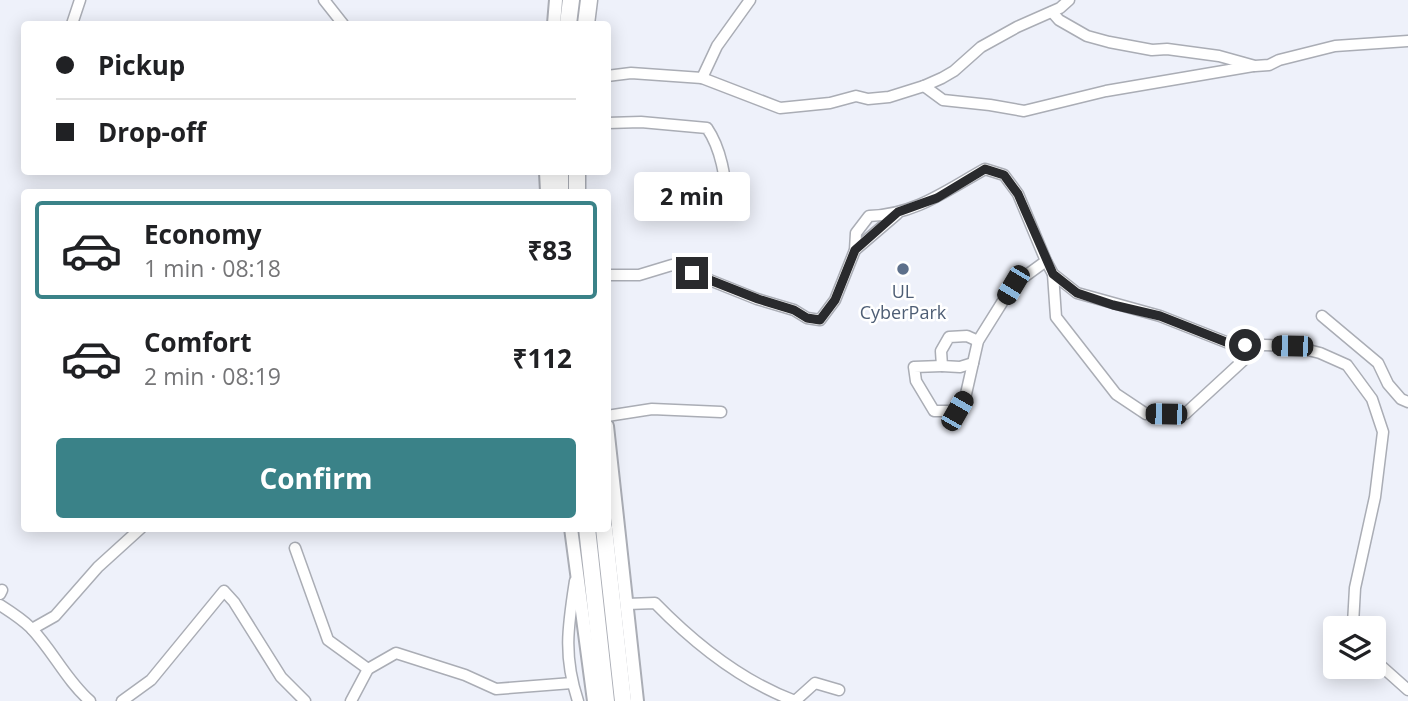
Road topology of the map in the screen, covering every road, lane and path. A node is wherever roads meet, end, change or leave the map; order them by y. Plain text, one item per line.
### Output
1 (80, 0) edge
2 (324, 0) edge
3 (556, 0) edge
4 (571, 0) edge
5 (589, 0) edge
6 (750, 0) edge
7 (1069, 0) edge
8 (1052, 12) junction
9 (73, 21) edge
10 (341, 21) edge
11 (554, 21) edge
12 (568, 21) edge
13 (586, 21) edge
14 (1408, 41) edge
15 (1255, 66) junction
16 (611, 76) edge
17 (702, 78) junction
18 (924, 86) junction
19 (611, 123) edge
20 (742, 211) dead end
21 (898, 212) junction
22 (855, 250) junction
23 (1046, 261) junction
24 (1053, 274) junction
25 (611, 275) edge
26 (1322, 316) dead end
27 (978, 341) junction
28 (1260, 345) junction
29 (973, 363) junction
30 (942, 366) junction
31 (1408, 402) edge
32 (721, 412) dead end
33 (611, 415) edge
34 (611, 485) edge
35 (137, 532) edge
36 (571, 532) edge
37 (587, 532) edge
38 (605, 532) edge
39 (295, 548) dead end
40 (576, 574) junction
41 (619, 602) junction
42 (0, 605) edge
43 (1353, 616) edge
44 (32, 629) junction
45 (368, 669) junction
46 (1386, 670) edge
47 (572, 682) junction
48 (839, 690) dead end
49 (1408, 690) edge
50 (90, 701) edge
51 (122, 701) edge
52 (305, 701) edge
53 (351, 701) edge
54 (578, 701) edge
55 (594, 701) edge
56 (606, 701) edge
57 (623, 701) edge
58 (637, 701) edge

1 - 9 street
2 - 10 street
3 - 11 street
4 - 12 highway
5 - 13 highway
6 - 17 street
7 - 8 street
8 - 15 street
8 - 18 street
14 - 15 street
15 - 18 street
16 - 17 street
17 - 18 street
19 - 20 street
21 - 22 street
21 - 22 street
21 - 23 street
22 - 25 street
23 - 24 street
23 - 27 street
24 - 28 street
24 - 28 street
26 - 31 street
27 - 29 street
27 - 30 street
28 - 43 street
29 - 30 street
29 - 30 street
32 - 33 street
34 - 41 street
35 - 44 street
36 - 40 street
37 - 56 highway
38 - 41 highway
39 - 45 street
40 - 47 street
40 - 55 street
41 - 48 street
41 - 57 highway
41 - 58 street
42 - 44 street
44 - 50 street
45 - 47 street
45 - 53 street
46 - 49 street
47 - 54 street
51 - 52 street

